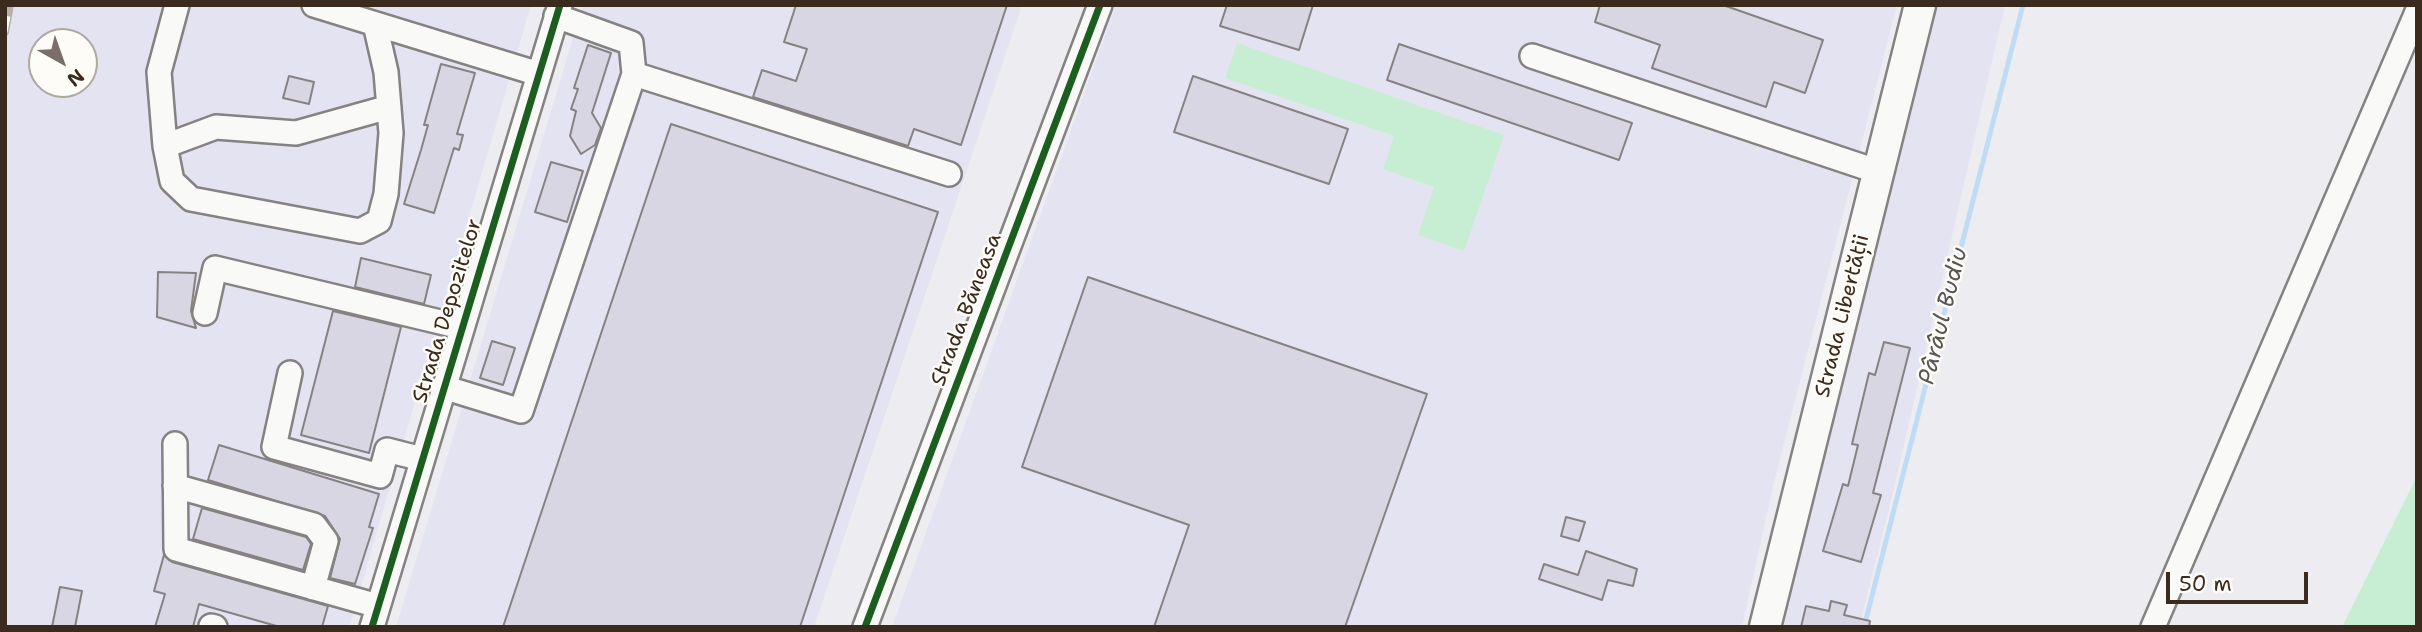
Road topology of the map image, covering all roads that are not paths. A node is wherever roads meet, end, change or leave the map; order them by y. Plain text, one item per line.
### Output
1 (177, 5) edge
2 (314, 5) edge
3 (1100, 5) edge
4 (1920, 5) edge
5 (558, 10) edge
6 (2417, 12) edge
7 (375, 24) junction
8 (1532, 55) dead end
9 (538, 74) junction
10 (634, 74) junction
11 (388, 107) junction
12 (165, 146) junction
13 (1879, 172) junction
14 (949, 174) dead end
15 (205, 313) dead end
16 (461, 327) junction
17 (290, 373) dead end
18 (443, 387) junction
19 (175, 444) dead end
20 (422, 459) junction
21 (175, 486) junction
22 (313, 587) junction
23 (375, 616) edge
24 (865, 627) edge
25 (1765, 627) edge
26 (2153, 627) edge

1 - 12 street
2 - 7 street
3 - 24 street, Strada Băneasa
4 - 13 main road, Strada Libertății
5 - 9 street, Strada Depozitelor
5 - 10 street
6 - 26 street
7 - 9 street
7 - 11 street
8 - 13 street
9 - 16 street, Strada Depozitelor
10 - 14 street
10 - 18 street
11 - 12 street
11 - 12 street
13 - 25 main road, Strada Libertății
15 - 16 street
16 - 18 street, Strada Depozitelor
17 - 20 street
18 - 20 street, Strada Depozitelor
19 - 21 street
20 - 23 street, Strada Depozitelor
21 - 22 street
21 - 22 street
22 - 23 street

